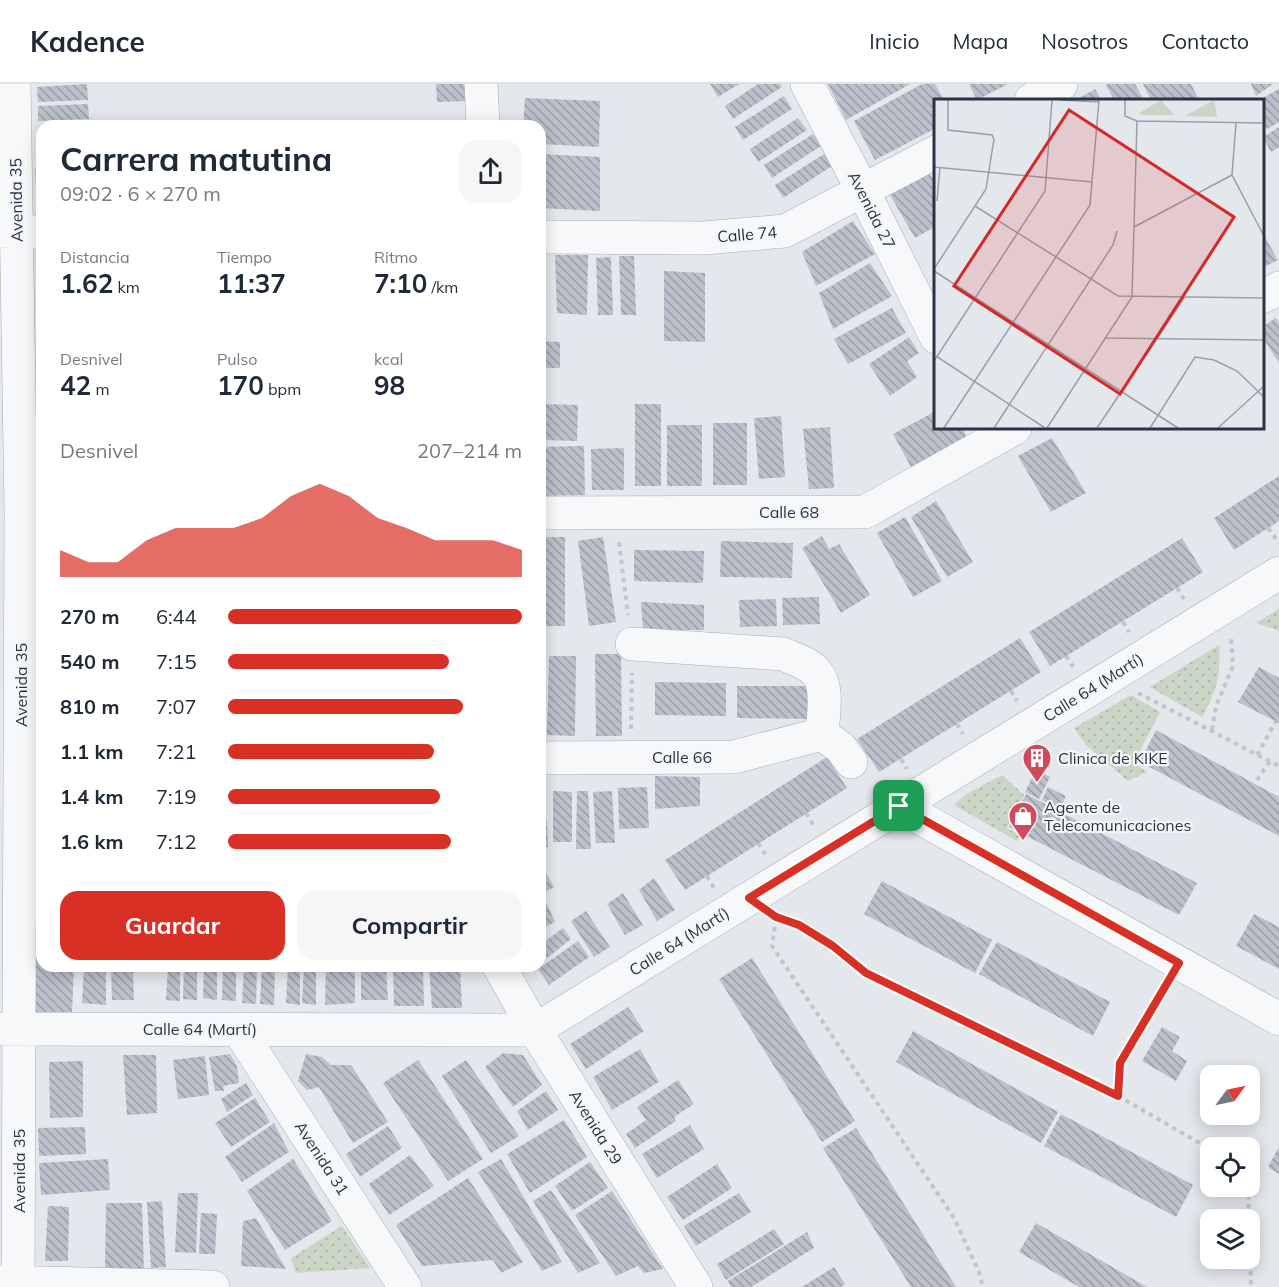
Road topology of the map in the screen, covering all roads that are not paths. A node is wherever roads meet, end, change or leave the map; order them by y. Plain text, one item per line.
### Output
1 (14, 84) edge
2 (481, 84) edge
3 (807, 84) edge
4 (1061, 84) edge
5 (1033, 99) edge
6 (483, 120) edge
7 (934, 153) edge
8 (863, 191) junction
9 (19, 231) edge
10 (546, 237) edge
11 (1279, 288) edge
12 (1264, 296) edge
13 (934, 333) edge
14 (994, 432) edge
15 (21, 511) edge
16 (546, 513) edge
17 (1279, 573) edge
18 (632, 644) dead end
19 (822, 734) junction
20 (546, 758) edge
21 (851, 762) dead end
22 (21, 766) edge
23 (899, 806) junction
24 (502, 972) edge
25 (1279, 1019) edge
26 (10, 1029) edge
27 (238, 1029) junction
28 (535, 1030) junction
29 (12, 1284) edge
30 (213, 1287) edge
31 (405, 1287) edge
32 (696, 1287) edge

1 - 9 street, Avenida 35
2 - 6 street
3 - 8 street, Avenida 27
4 - 5 street
7 - 8 street, Calle 74
8 - 10 street, Calle 74
8 - 13 street, Avenida 27
9 - 15 street, Avenida 35
11 - 12 street
14 - 16 street, Calle 68
15 - 22 street, Avenida 35
17 - 23 street, Calle 64 (Martí)
18 - 19 street
19 - 20 street, Calle 66
19 - 21 street
22 - 26 street, Avenida 35
23 - 25 street
23 - 28 street, Calle 64 (Martí)
24 - 28 street, Avenida 29
26 - 27 street, Calle 64 (Martí)
26 - 29 street, Avenida 35
27 - 28 street, Calle 64 (Martí)
27 - 31 street, Avenida 31
28 - 32 street, Avenida 29
29 - 30 street

